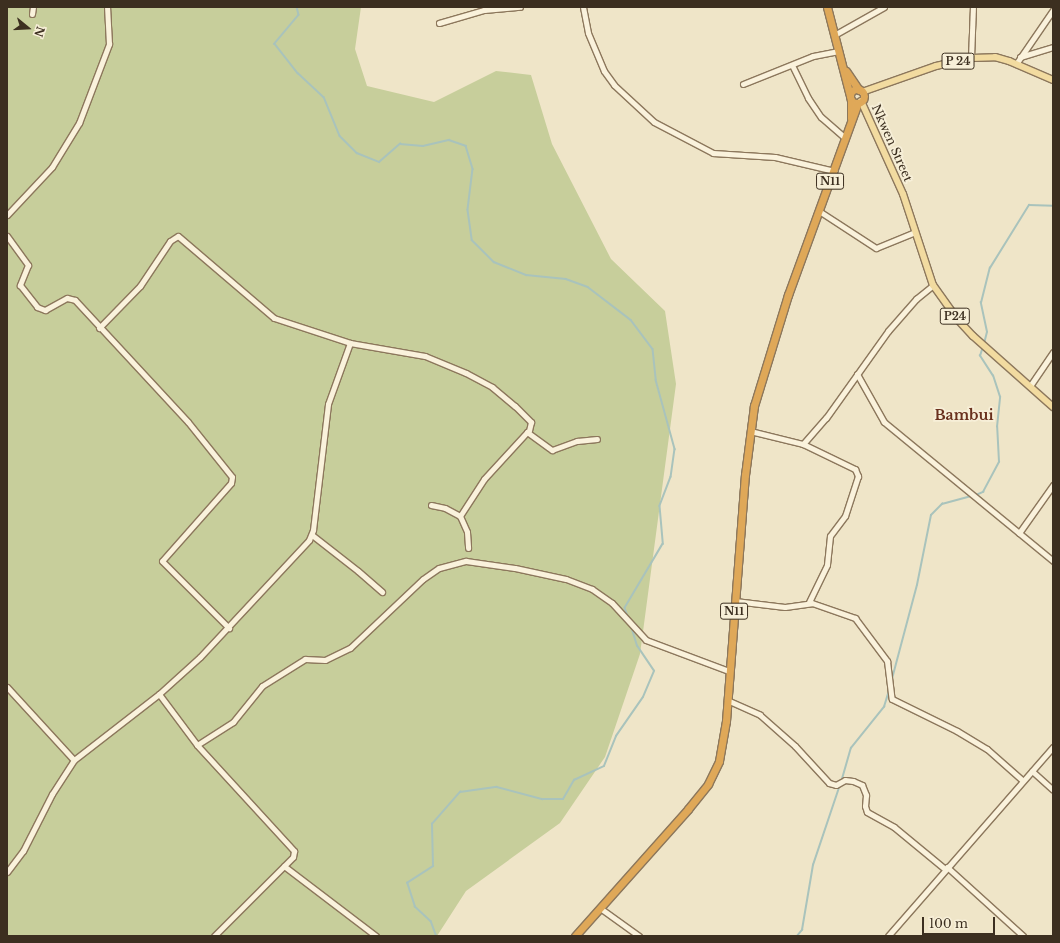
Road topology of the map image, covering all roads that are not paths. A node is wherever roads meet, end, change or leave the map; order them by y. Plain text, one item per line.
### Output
1 (33, 7) edge
2 (107, 7) edge
3 (520, 7) edge
4 (583, 7) edge
5 (827, 7) edge
6 (884, 7) edge
7 (973, 7) edge
8 (483, 9) edge
9 (1053, 10) edge
10 (32, 14) dead end
11 (439, 24) dead end
12 (836, 34) junction
13 (1053, 47) edge
14 (839, 51) junction
15 (971, 58) junction
16 (1020, 58) junction
17 (1016, 64) junction
18 (792, 65) junction
19 (844, 68) junction
20 (1053, 80) edge
21 (743, 84) dead end
22 (861, 91) junction
23 (855, 100) junction
24 (845, 138) junction
25 (834, 171) junction
26 (819, 211) junction
27 (7, 215) edge
28 (915, 232) junction
29 (7, 236) edge
30 (933, 285) junction
31 (99, 328) junction
32 (350, 342) junction
33 (1053, 352) edge
34 (857, 374) junction
35 (1030, 386) junction
36 (1053, 407) edge
37 (750, 430) junction
38 (529, 431) junction
39 (597, 439) dead end
40 (803, 444) junction
41 (1053, 485) edge
42 (431, 505) dead end
43 (460, 516) junction
44 (1019, 533) junction
45 (312, 535) junction
46 (468, 548) dead end
47 (1053, 561) edge
48 (382, 592) dead end
49 (734, 601) junction
50 (808, 602) junction
51 (228, 628) junction
52 (729, 671) junction
53 (7, 687) edge
54 (159, 694) junction
55 (727, 700) junction
56 (197, 745) junction
57 (1053, 747) edge
58 (74, 760) junction
59 (1032, 772) junction
60 (1022, 780) junction
61 (1053, 790) edge
62 (284, 866) junction
63 (946, 868) junction
64 (7, 872) edge
65 (600, 908) junction
66 (214, 936) edge
67 (376, 936) edge
68 (574, 936) edge
69 (639, 936) edge
70 (888, 936) edge
71 (1024, 936) edge

1 - 10 street
2 - 27 street
3 - 8 street
4 - 25 street
5 - 12 highway
6 - 12 street
7 - 15 street
8 - 11 street
9 - 16 street
12 - 14 highway
13 - 16 street
14 - 18 street
14 - 19 highway
15 - 17 main road, P 24
15 - 22 main road, P 24
16 - 17 street
17 - 20 main road, P 24
18 - 21 street
18 - 24 street
19 - 22 highway
19 - 23 highway
22 - 23 highway
22 - 23 highway
23 - 24 highway, N11
23 - 28 main road, Nkwen Street / P24
24 - 25 highway, N11
25 - 26 highway, N11
26 - 28 street
26 - 37 highway, N11
28 - 30 main road, P24
29 - 31 street
30 - 34 street
30 - 35 main road, P24
31 - 32 street
31 - 51 street
32 - 38 street
32 - 45 street
33 - 35 street
34 - 40 street
34 - 44 street
35 - 36 main road, P24
37 - 40 street
37 - 49 highway, N11
38 - 39 street
38 - 43 street
40 - 50 street
41 - 44 street
42 - 43 street
43 - 46 street
44 - 47 street
45 - 48 street
45 - 51 street
49 - 50 street
49 - 52 highway, N11
50 - 60 street
51 - 54 street
52 - 55 highway, N11
52 - 56 street
53 - 58 street
54 - 56 street
54 - 58 street
55 - 63 street
55 - 65 highway, N11
56 - 62 street
57 - 59 street
58 - 64 street
59 - 60 street
59 - 61 street
60 - 63 street
62 - 66 street
62 - 67 street
63 - 70 street
63 - 71 street
65 - 68 highway, N11
65 - 69 street

